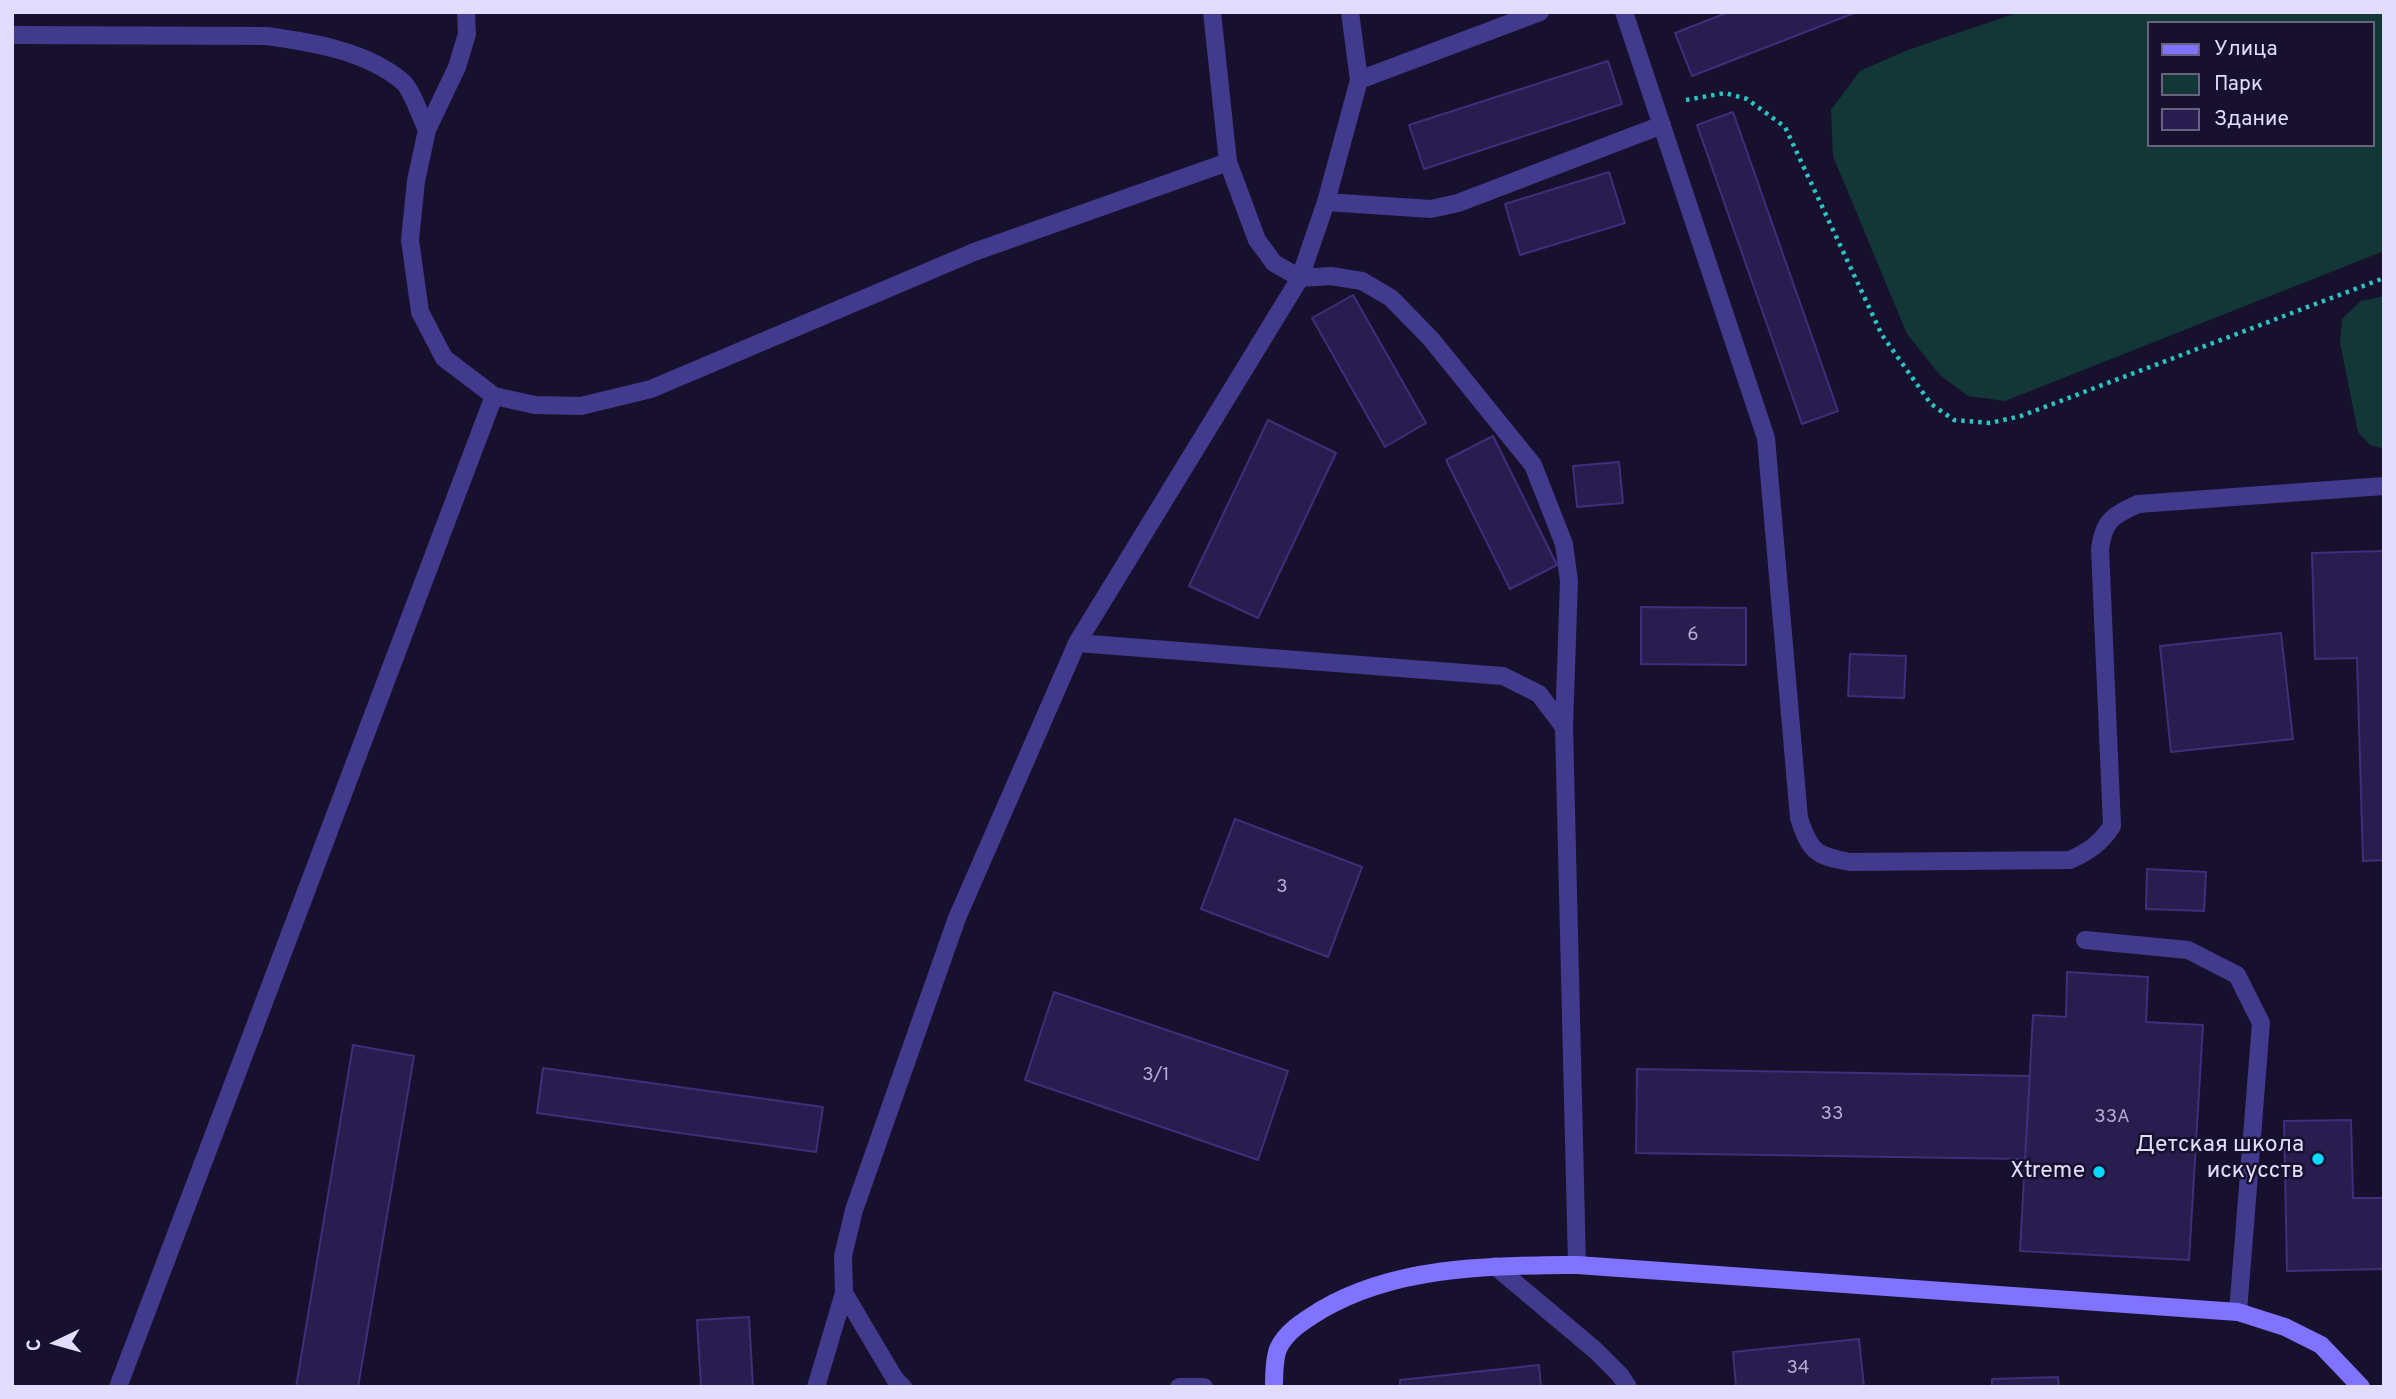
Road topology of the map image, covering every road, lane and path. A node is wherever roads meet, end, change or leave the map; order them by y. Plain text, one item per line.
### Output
1 (466, 12) edge
2 (1212, 12) edge
3 (1350, 12) edge
4 (1540, 12) edge
5 (1624, 12) edge
6 (12, 36) edge
7 (1359, 80) junction
8 (1654, 105) junction
9 (1662, 125) junction
10 (427, 130) junction
11 (1228, 162) junction
12 (1326, 202) junction
13 (1300, 278) junction
14 (2384, 278) edge
15 (494, 396) junction
16 (2384, 486) edge
17 (1077, 643) junction
18 (1564, 727) junction
19 (2085, 940) dead end
20 (1577, 1265) junction
21 (1495, 1266) junction
22 (844, 1293) junction
23 (2238, 1312) junction
24 (118, 1387) edge
25 (817, 1387) edge
26 (903, 1387) edge
27 (1179, 1387) edge
28 (1204, 1387) edge
29 (1275, 1387) edge
30 (1628, 1387) edge
31 (2361, 1387) edge

1 - 10 street
2 - 11 street
3 - 7 street
4 - 7 street
5 - 8 street
6 - 10 street
7 - 12 street
8 - 9 street
8 - 14 path
9 - 12 street
9 - 16 street
10 - 15 street
11 - 13 street
11 - 15 street
12 - 13 street
13 - 17 street
13 - 18 street
15 - 24 street
17 - 18 street
17 - 22 street
18 - 20 street
19 - 23 street
20 - 21 street
20 - 23 street
21 - 29 street
21 - 30 street
22 - 25 street
22 - 26 street
23 - 31 street
27 - 28 street

